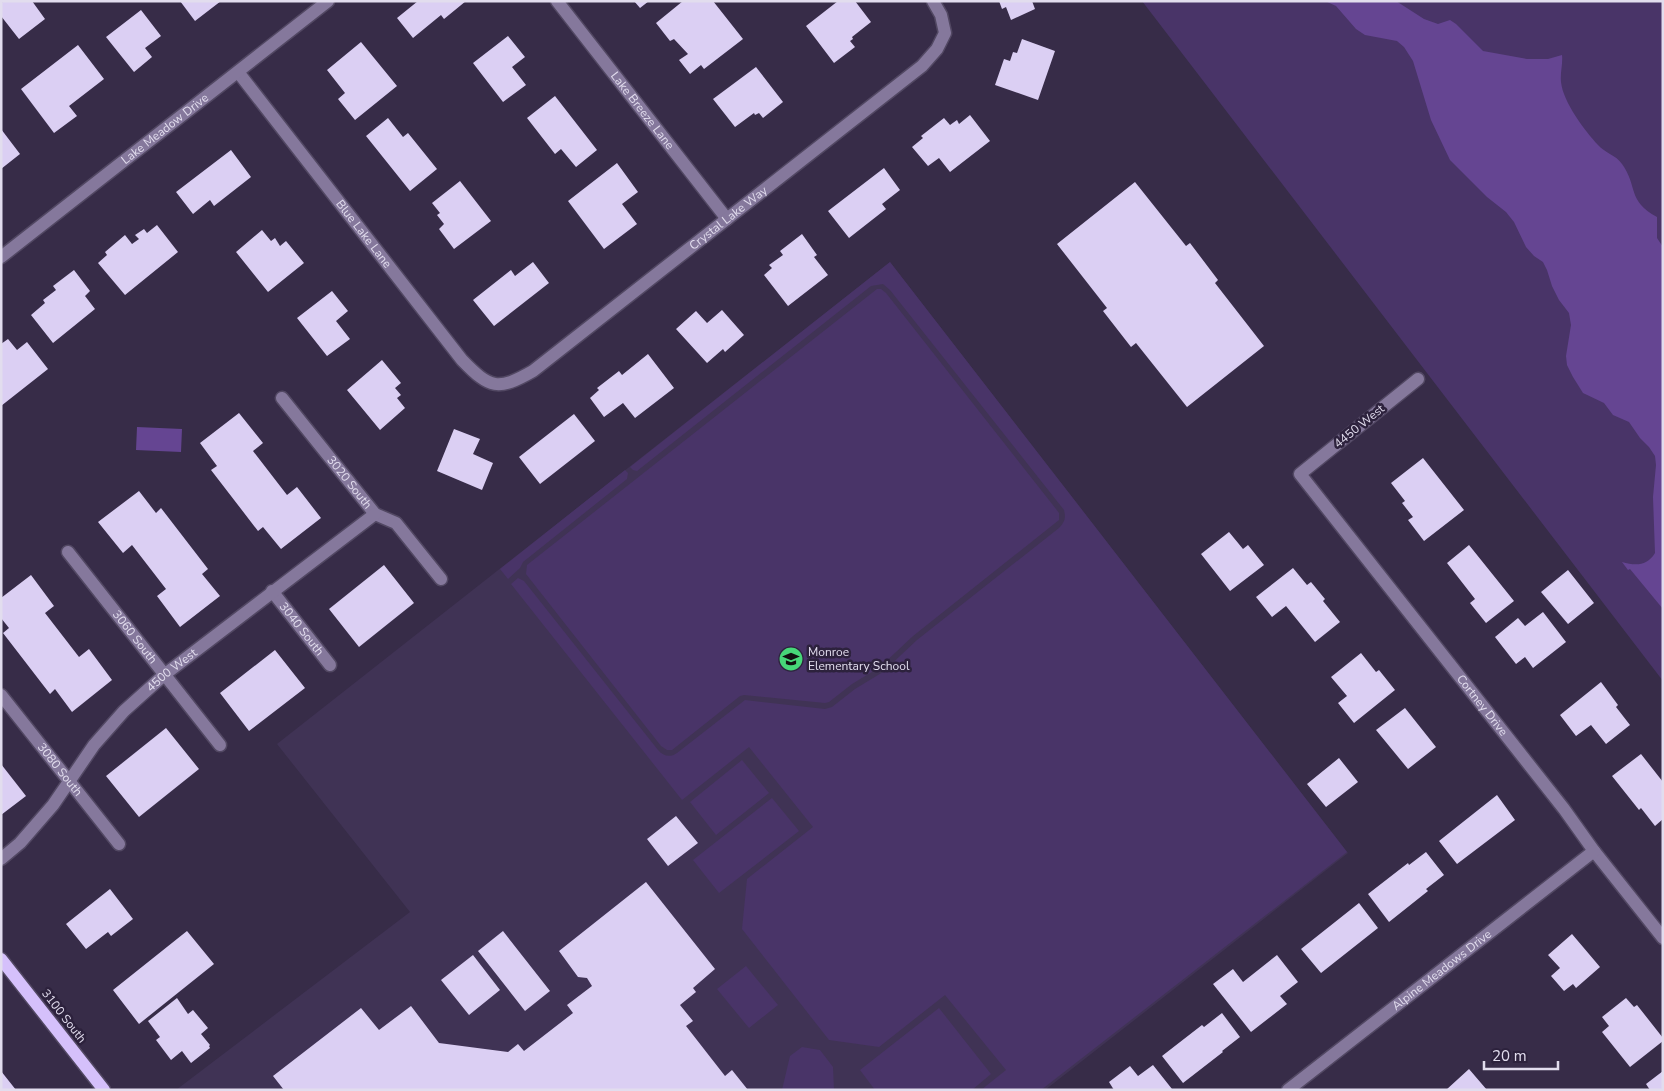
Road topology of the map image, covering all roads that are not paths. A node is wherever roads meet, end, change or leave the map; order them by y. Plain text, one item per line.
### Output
1 (328, 1) edge
2 (557, 1) edge
3 (933, 1) edge
4 (238, 72) junction
5 (727, 219) junction
6 (1, 257) edge
7 (1418, 379) dead end
8 (498, 386) joint
9 (282, 398) dead end
10 (1300, 474) joint
11 (375, 514) junction
12 (68, 552) dead end
13 (441, 579) dead end
14 (272, 591) junction
15 (330, 665) dead end
16 (164, 675) junction
17 (1, 694) edge
18 (220, 745) dead end
19 (69, 781) junction
20 (119, 844) dead end
21 (1594, 851) junction
22 (1, 859) edge
23 (1663, 938) edge
24 (1, 959) edge
25 (1291, 1089) edge
26 (104, 1090) edge

1 - 4 street, Lake Meadow Drive
2 - 5 street, Lake Breeze Lane
3 - 5 street, Crystal Lake Way
4 - 6 street, Lake Meadow Drive
4 - 8 street, Blue Lake Lane
5 - 8 street, Crystal Lake Way
7 - 10 street, 4450 West
9 - 11 street, 3020 South
10 - 21 street, Cortney Drive
11 - 13 street, 3020 South
11 - 14 street, 4500 West
12 - 16 street, 3060 South
14 - 15 street, 3040 South
14 - 16 street, 4500 West
16 - 18 street, 3060 South
16 - 19 street, 4500 West
17 - 19 street, 3080 South
19 - 20 street, 3080 South
19 - 22 street, 4500 West
21 - 23 street, Cortney Drive
21 - 25 street, Alpine Meadows Drive
24 - 26 main road, 3100 South

